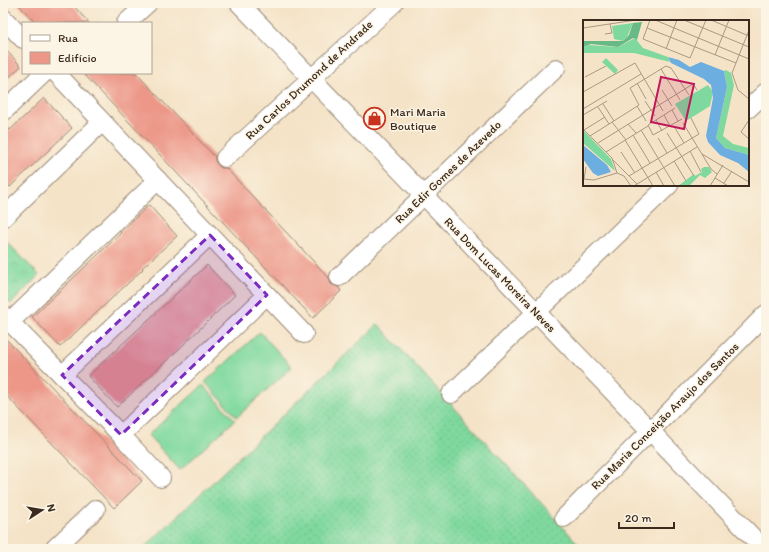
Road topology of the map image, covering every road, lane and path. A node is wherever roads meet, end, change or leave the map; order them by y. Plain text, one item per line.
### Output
1 (148, 3) edge
2 (239, 3) edge
3 (394, 3) edge
4 (3, 18) edge
5 (127, 22) edge
6 (22, 38) edge
7 (556, 68) dead end
8 (43, 74) edge
9 (57, 74) edge
10 (311, 78) junction
11 (766, 92) edge
12 (749, 108) edge
13 (3, 112) edge
14 (102, 122) junction
15 (225, 158) dead end
16 (158, 180) junction
17 (668, 186) edge
18 (424, 195) junction
19 (3, 218) edge
20 (210, 235) junction
21 (339, 277) dead end
22 (267, 295) junction
23 (536, 312) junction
24 (766, 314) edge
25 (7, 318) edge
26 (304, 334) dead end
27 (62, 375) junction
28 (451, 394) dead end
29 (650, 431) junction
30 (121, 435) junction
31 (161, 478) dead end
32 (96, 509) dead end
33 (564, 518) dead end
34 (761, 548) edge
35 (54, 549) edge

1 - 5 street
2 - 10 street, Rua Dom Lucas Moreira Neves
3 - 10 street, Rua Carlos Drumond de Andrade
4 - 6 street
7 - 18 street, Rua Edir Gomes de Azevedo
8 - 13 street
9 - 14 street
10 - 15 street, Rua Carlos Drumond de Andrade
10 - 18 street, Rua Dom Lucas Moreira Neves
11 - 12 street
14 - 16 street
14 - 19 street
16 - 20 street
16 - 25 street
17 - 23 street
18 - 21 street, Rua Edir Gomes de Azevedo
18 - 23 street, Rua Dom Lucas Moreira Neves
20 - 22 street
20 - 27 street
22 - 26 street
22 - 30 street
23 - 28 street
23 - 29 street, Rua Dom Lucas Moreira Neves
24 - 29 street, Rua Maria Conceição Araujo dos Santos
25 - 27 street
27 - 30 street
29 - 33 street, Rua Maria Conceição Araujo dos Santos
29 - 34 street, Rua Dom Lucas Moreira Neves
30 - 31 street
32 - 35 street

